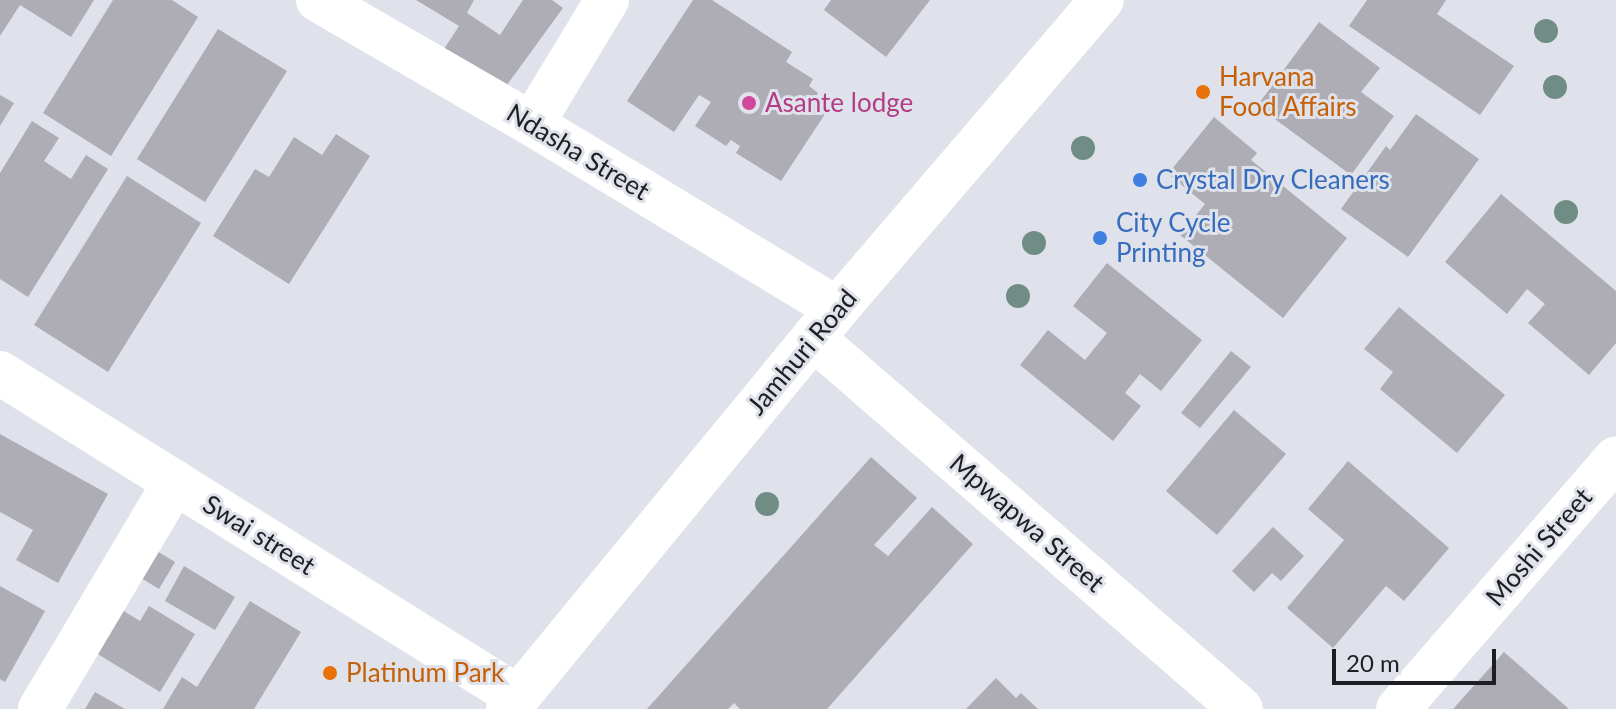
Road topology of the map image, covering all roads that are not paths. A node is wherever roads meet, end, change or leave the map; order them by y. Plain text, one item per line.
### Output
1 (318, 0) edge
2 (607, 0) edge
3 (1102, 0) edge
4 (532, 124) junction
5 (825, 323) junction
6 (0, 373) edge
7 (1616, 458) edge
8 (175, 482) junction
9 (513, 703) edge
10 (40, 709) edge
11 (1241, 709) edge
12 (1398, 709) edge

1 - 4 street, Ndasha Street
2 - 4 street
3 - 5 street, Jamhuri Road
4 - 5 street, Ndasha Street
5 - 9 street, Jamhuri Road
5 - 11 street, Mpwapwa Street
6 - 8 street, Swai street
7 - 12 street, Moshi Street
8 - 9 street, Swai street
8 - 10 street

